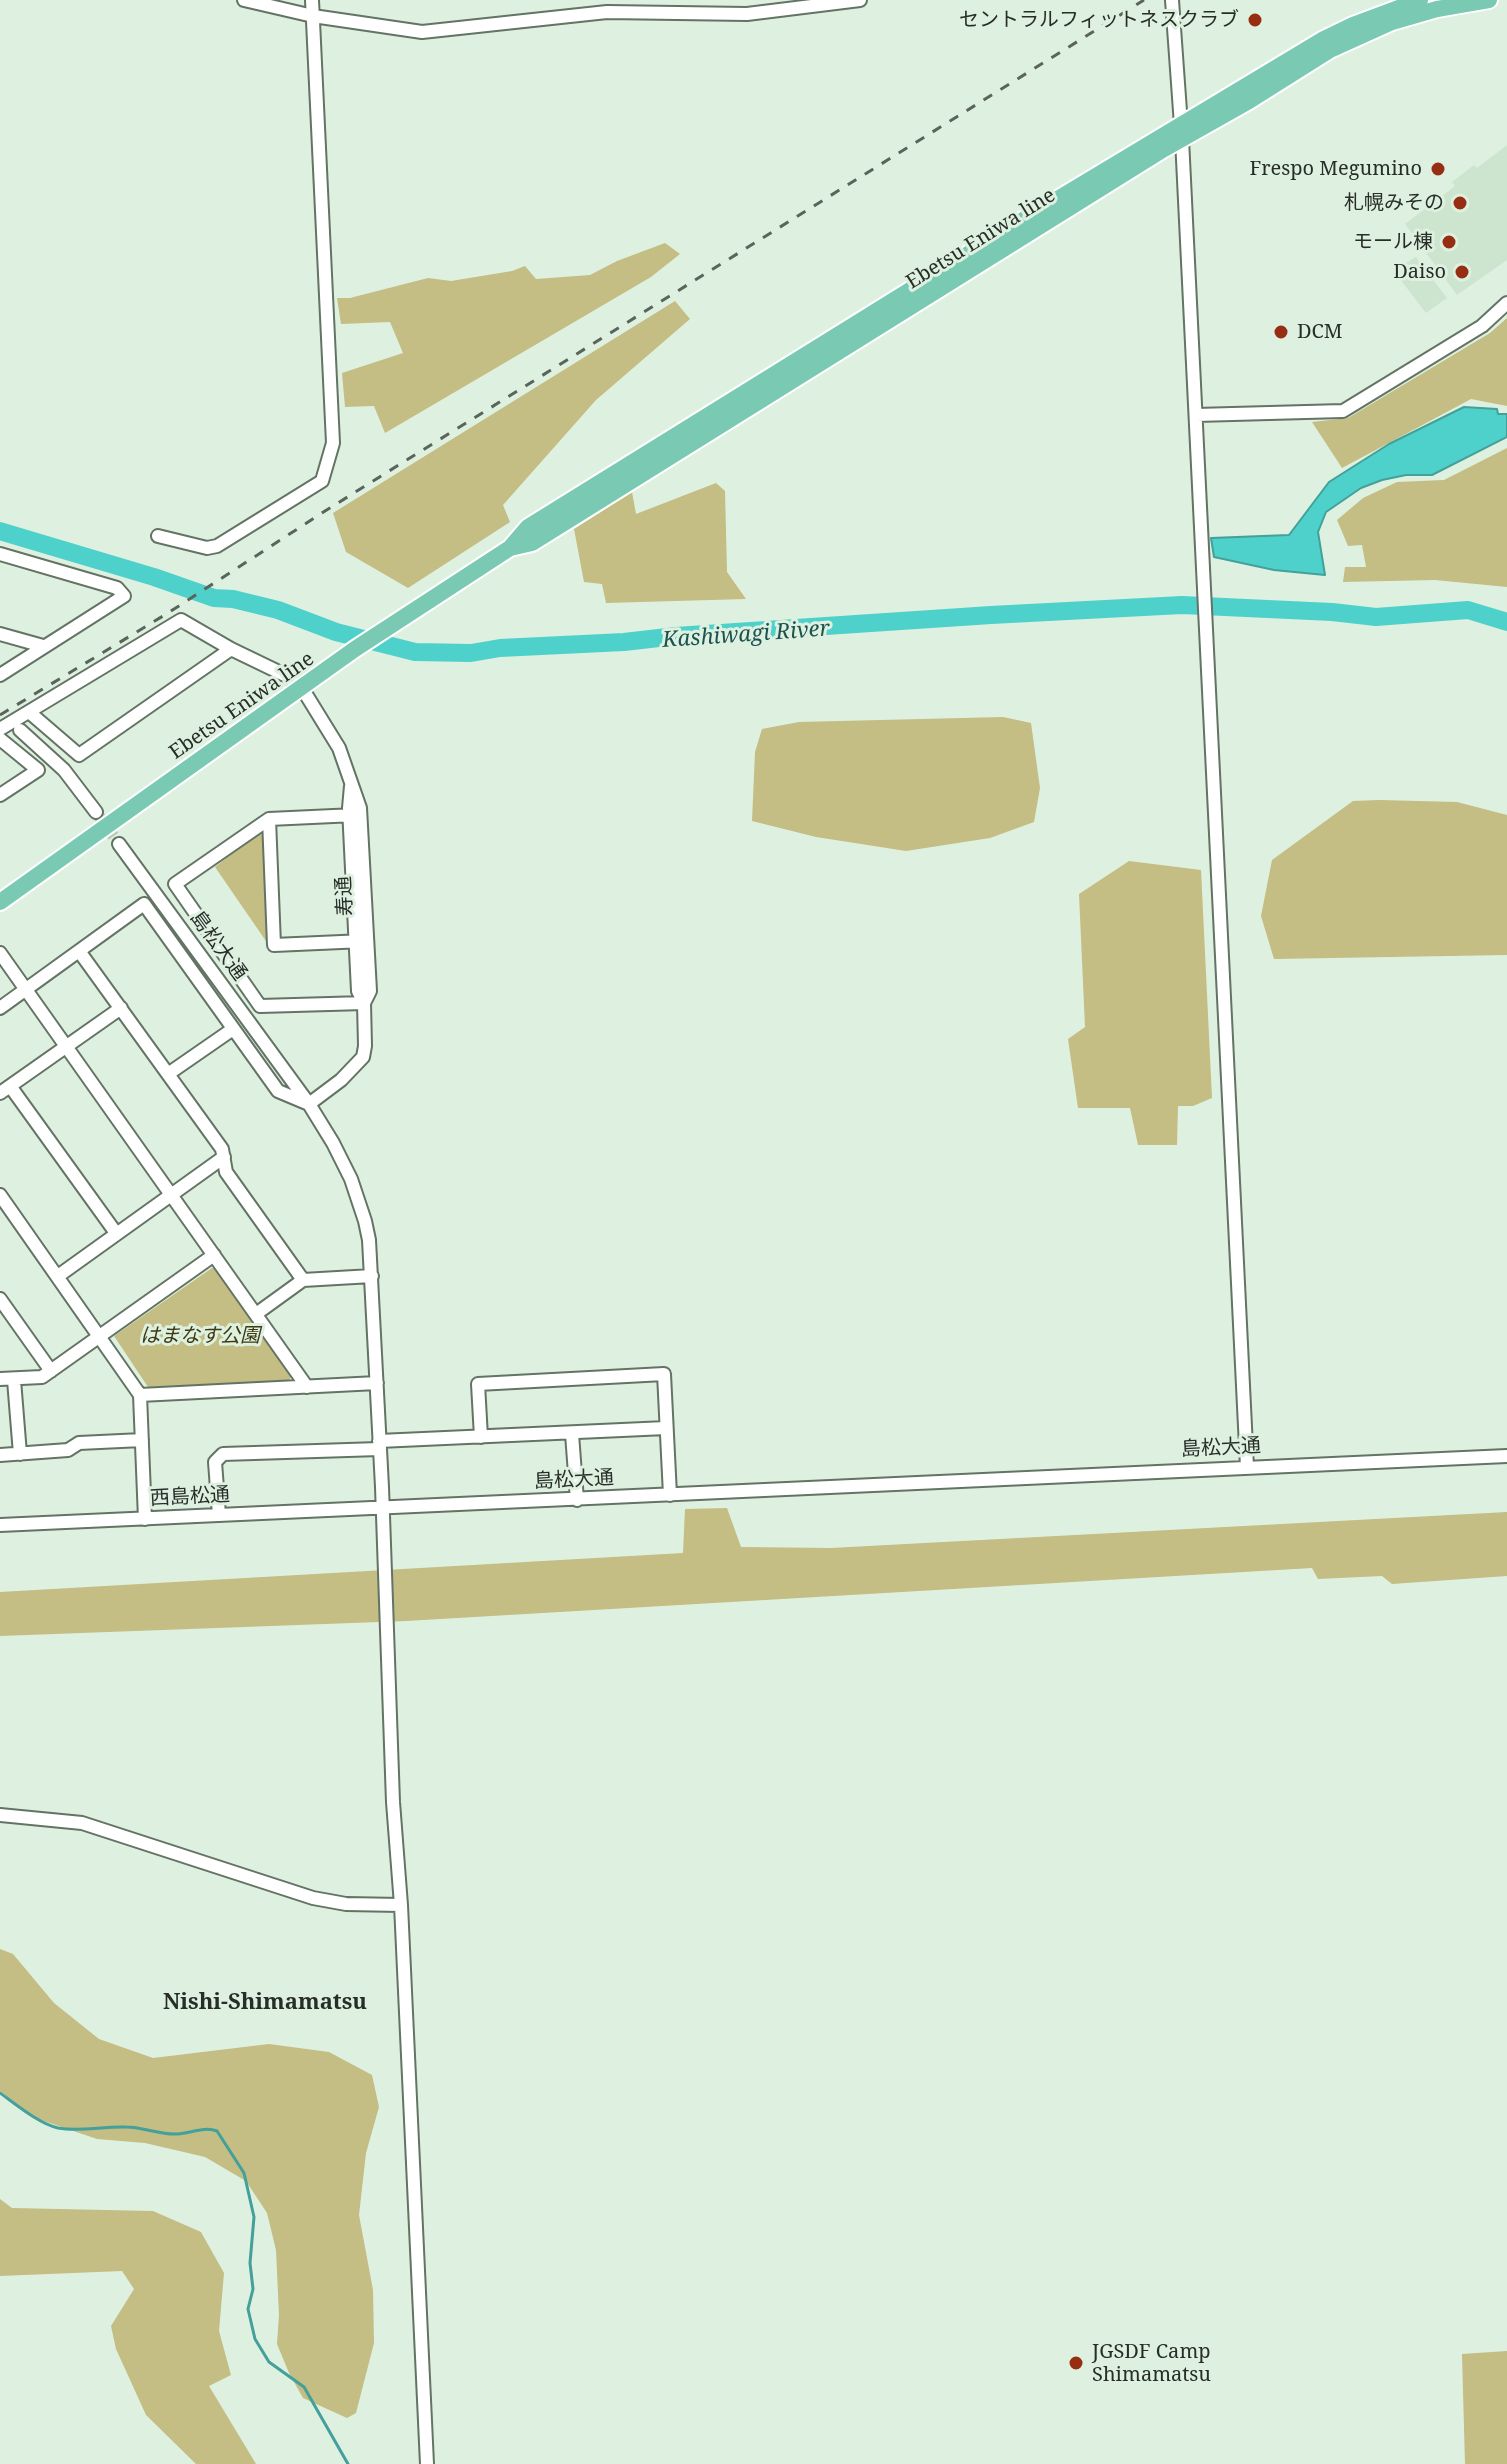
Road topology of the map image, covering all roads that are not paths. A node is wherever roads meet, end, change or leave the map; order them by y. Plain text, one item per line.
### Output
1 (244, 0) edge
2 (312, 0) edge
3 (860, 0) edge
4 (1172, 0) edge
5 (1420, 0) edge
6 (1489, 0) edge
7 (313, 16) junction
8 (1182, 132) junction
9 (1507, 303) edge
10 (1196, 415) junction
11 (158, 536) dead end
12 (0, 554) edge
13 (0, 634) edge
14 (43, 646) junction
15 (231, 649) junction
16 (0, 675) edge
17 (302, 688) junction
18 (29, 712) junction
19 (0, 729) edge
20 (20, 730) dead end
21 (0, 739) edge
22 (0, 795) edge
23 (96, 812) tunnel mouth
24 (355, 815) junction
25 (269, 819) junction
26 (119, 844) tunnel mouth
27 (0, 902) edge
28 (362, 941) junction
29 (79, 951) junction
30 (0, 953) edge
31 (26, 990) junction
32 (364, 1003) junction
33 (0, 1008) edge
34 (121, 1008) junction
35 (233, 1029) junction
36 (66, 1046) junction
37 (168, 1074) junction
38 (5, 1090) edge
39 (309, 1104) junction
40 (224, 1157) junction
41 (170, 1195) junction
42 (0, 1197) edge
43 (116, 1233) junction
44 (214, 1255) junction
45 (58, 1276) junction
46 (372, 1276) junction
47 (303, 1280) junction
48 (0, 1299) edge
49 (256, 1314) junction
50 (100, 1336) junction
51 (51, 1371) junction
52 (0, 1379) edge
53 (14, 1380) junction
54 (377, 1383) junction
55 (307, 1387) junction
56 (140, 1395) junction
57 (666, 1428) junction
58 (572, 1434) junction
59 (481, 1437) junction
60 (142, 1440) junction
61 (379, 1445) junction
62 (20, 1454) junction
63 (0, 1455) edge
64 (1507, 1456) edge
65 (1247, 1467) junction
66 (670, 1495) junction
67 (577, 1500) junction
68 (382, 1508) junction
69 (219, 1515) junction
70 (145, 1519) junction
71 (0, 1525) edge
72 (0, 1815) edge
73 (401, 1905) junction
74 (427, 2464) edge

1 - 7 street
2 - 7 street
3 - 7 street
4 - 8 street
5 - 8 main road, Ebetsu Eniwa line
6 - 8 main road, Ebetsu Eniwa line
7 - 11 street
8 - 10 street
8 - 17 main road, Ebetsu Eniwa line
9 - 10 street
10 - 65 street
12 - 14 street
13 - 14 street
14 - 16 street
15 - 17 street
15 - 18 street
15 - 18 street
17 - 24 street, 寿通
17 - 27 main road, Ebetsu Eniwa line
18 - 19 street
20 - 23 street
21 - 22 street
24 - 25 street
24 - 28 street, 寿通
25 - 28 street
25 - 32 street
26 - 39 street, 島松大通
28 - 32 street, 寿通
29 - 31 street
29 - 34 street
29 - 35 street
30 - 31 street
31 - 33 street
31 - 36 street
32 - 39 street, 寿通
34 - 36 street
34 - 37 street
35 - 37 street
35 - 39 street
36 - 38 street
36 - 41 street
37 - 40 street
38 - 43 street
39 - 46 street, 島松大通
40 - 41 street
40 - 47 street
41 - 43 street
41 - 44 street
42 - 45 street
43 - 45 street
44 - 49 street
44 - 50 street
45 - 50 street
46 - 47 street
46 - 54 street, 島松大通
47 - 49 street
48 - 51 street
49 - 55 street
50 - 51 street
50 - 56 street
51 - 53 street
52 - 53 street
53 - 62 street
54 - 55 street
54 - 61 street, 島松大通
55 - 56 street
56 - 60 street
57 - 58 street
57 - 59 street
57 - 66 street
58 - 59 street
58 - 67 street
59 - 61 street
60 - 62 street
60 - 70 street
61 - 68 street, 島松大通
61 - 69 street
62 - 63 street
64 - 65 street, 島松大通
65 - 66 street, 島松大通
66 - 67 street, 島松大通
67 - 68 street, 島松大通
68 - 69 street, 西島松通
68 - 73 street
69 - 70 street, 西島松通
70 - 71 street, 西島松通
72 - 73 street
73 - 74 street

